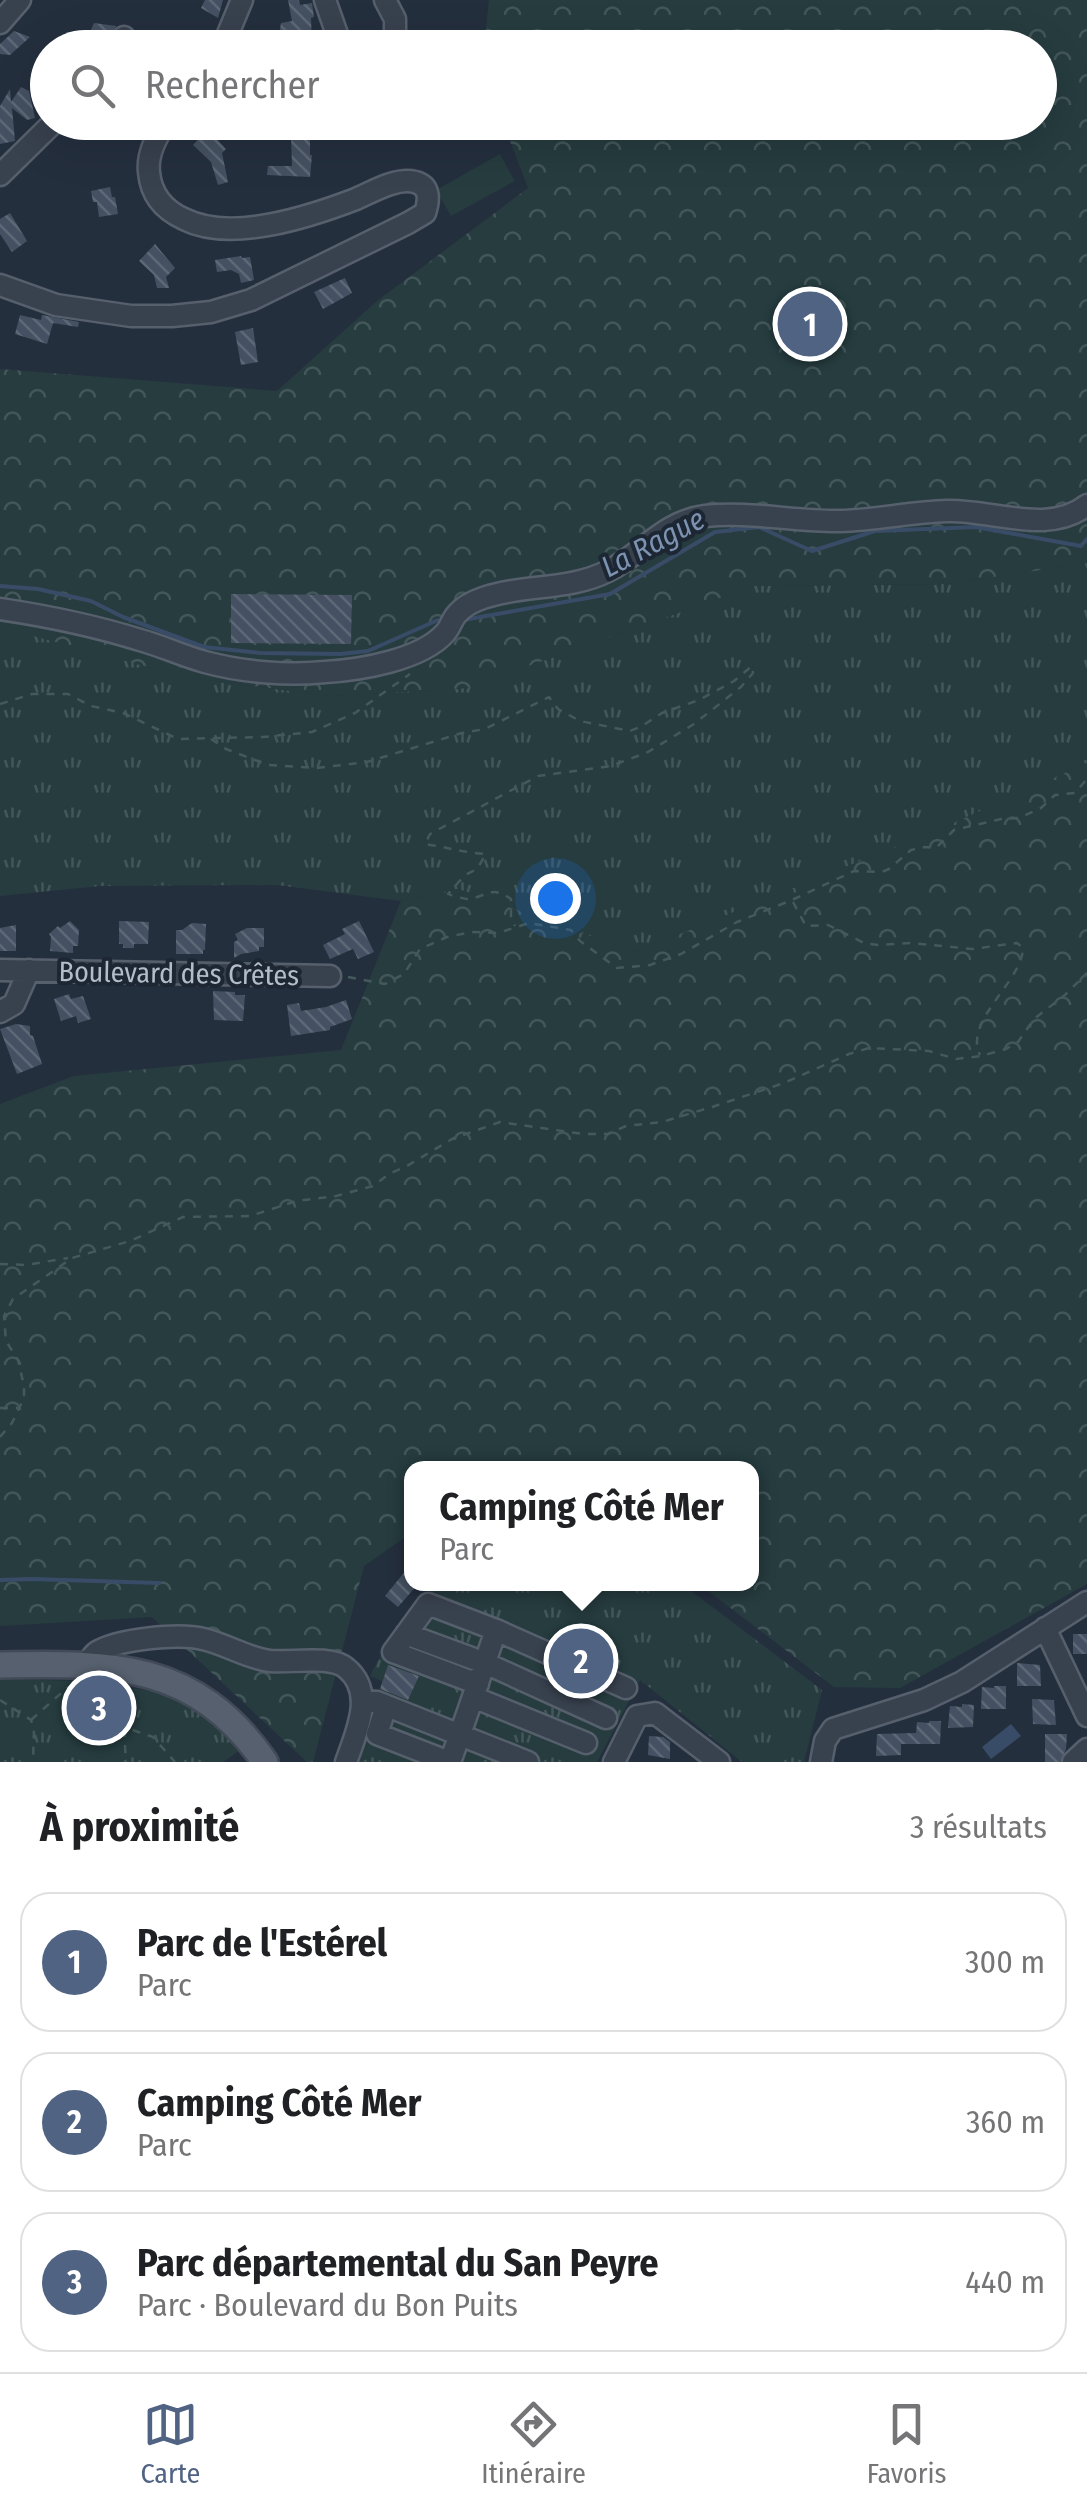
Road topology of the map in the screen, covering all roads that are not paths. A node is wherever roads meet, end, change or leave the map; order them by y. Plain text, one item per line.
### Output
1 (20, 0) edge
2 (242, 0) edge
3 (326, 0) edge
4 (385, 0) edge
5 (0, 22) edge
6 (230, 30) edge
7 (336, 30) edge
8 (394, 30) edge
9 (36, 140) edge
10 (157, 140) edge
11 (0, 175) edge
12 (0, 284) edge
13 (1087, 505) edge
14 (0, 609) edge
15 (0, 970) edge
16 (29, 970) junction
17 (330, 976) road end
18 (0, 1012) edge
19 (1087, 1602) edge
20 (1045, 1628) junction
21 (496, 1630) junction
22 (406, 1634) junction
23 (485, 1663) junction
24 (87, 1664) junction
25 (0, 1665) edge
26 (626, 1688) dead end
27 (476, 1690) junction
28 (363, 1701) junction
29 (386, 1706) junction
30 (1087, 1716) edge
31 (606, 1718) dead end
32 (460, 1735) junction
33 (586, 1743) dead end
34 (1087, 1749) edge
35 (265, 1762) edge
36 (346, 1762) edge
37 (450, 1762) edge
38 (528, 1762) edge
39 (614, 1762) edge
40 (718, 1762) edge
41 (822, 1762) edge
42 (1073, 1762) edge

1 - 5 street
2 - 6 street
3 - 7 street
4 - 8 street
9 - 11 street
10 - 12 street
13 - 14 street
15 - 16 street, Boulevard des Crêtes
16 - 17 street, Boulevard des Crêtes
16 - 18 street, Boulevard des Crêtes
19 - 20 street
20 - 30 street
20 - 41 street
21 - 22 street
21 - 23 street
21 - 26 street
22 - 23 street
22 - 27 street
23 - 27 street
23 - 31 street
24 - 25 main road
24 - 28 street
24 - 35 main road
27 - 32 street
27 - 33 street
28 - 29 street
28 - 36 street
29 - 32 street
29 - 37 street
32 - 37 street
32 - 38 street
34 - 42 street
39 - 40 street

